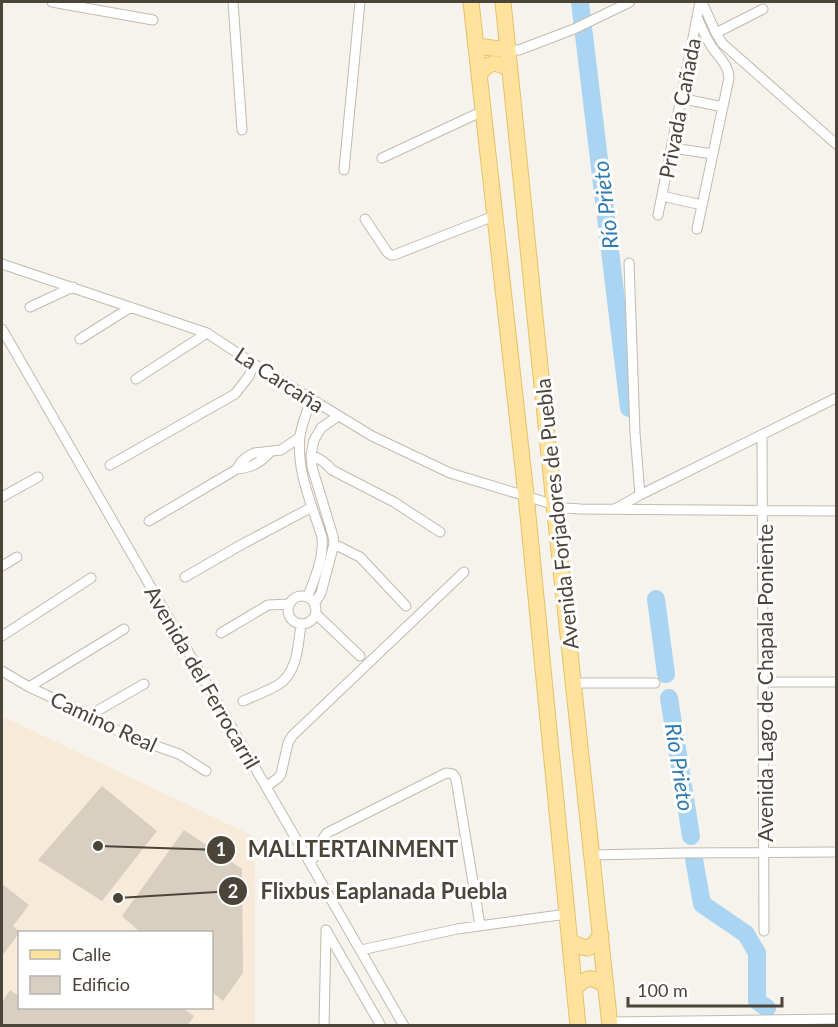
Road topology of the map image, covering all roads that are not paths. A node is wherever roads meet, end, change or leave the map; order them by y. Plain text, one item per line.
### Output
1 (52, 2) edge
2 (111, 2) edge
3 (233, 2) edge
4 (360, 2) edge
5 (471, 2) edge
6 (502, 2) edge
7 (630, 2) edge
8 (701, 2) edge
9 (763, 9) dead end
10 (111, 13) junction
11 (697, 17) junction
12 (153, 20) dead end
13 (716, 33) junction
14 (476, 46) junction
15 (508, 50) junction
16 (509, 69) junction
17 (479, 75) junction
18 (689, 100) dead end
19 (723, 107) junction
20 (483, 111) junction
21 (242, 130) dead end
22 (837, 144) edge
23 (679, 149) dead end
24 (713, 154) junction
25 (382, 158) dead end
26 (344, 170) dead end
27 (662, 196) junction
28 (702, 205) junction
29 (658, 215) dead end
30 (494, 216) junction
31 (365, 219) dead end
32 (698, 229) dead end
33 (629, 263) dead end
34 (2, 264) edge
35 (73, 287) junction
36 (30, 307) dead end
37 (131, 307) junction
38 (2, 329) edge
39 (207, 333) junction
40 (80, 339) dead end
41 (254, 364) junction
42 (136, 379) dead end
43 (837, 398) edge
44 (311, 400) junction
45 (338, 416) junction
46 (762, 435) junction
47 (300, 437) junction
48 (281, 450) junction
49 (311, 455) junction
50 (300, 461) junction
51 (110, 465) dead end
52 (332, 470) junction
53 (38, 477) dead end
54 (316, 478) junction
55 (526, 495) junction
56 (640, 495) junction
57 (2, 497) edge
58 (554, 504) junction
59 (312, 507) junction
60 (615, 509) junction
61 (763, 510) junction
62 (837, 511) edge
63 (149, 521) dead end
64 (440, 532) dead end
65 (334, 544) junction
66 (17, 557) dead end
67 (2, 566) edge
68 (464, 572) dead end
69 (185, 577) dead end
70 (91, 578) dead end
71 (308, 596) junction
72 (315, 603) junction
73 (289, 604) junction
74 (406, 606) dead end
75 (316, 614) junction
76 (301, 624) junction
77 (124, 629) dead end
78 (221, 633) dead end
79 (2, 636) edge
80 (360, 656) dead end
81 (2, 671) edge
82 (763, 682) junction
83 (837, 682) edge
84 (574, 683) junction
85 (655, 683) dead end
86 (144, 684) dead end
87 (29, 687) junction
88 (243, 701) dead end
89 (90, 715) junction
90 (206, 771) dead end
91 (267, 787) junction
92 (764, 852) junction
93 (837, 852) edge
94 (592, 855) junction
95 (310, 862) junction
96 (567, 914) junction
97 (480, 925) junction
98 (764, 931) dead end
99 (601, 935) junction
100 (570, 941) junction
101 (360, 950) junction
102 (606, 986) junction
103 (575, 988) junction
104 (837, 1019) edge
105 (762, 1022) edge
106 (610, 1024) edge
107 (324, 1026) edge
108 (381, 1026) edge
109 (404, 1026) edge
110 (578, 1026) edge

1 - 10 street
2 - 10 street
3 - 21 street
4 - 26 street
5 - 14 main road, Avenida Forjadores de Puebla
6 - 15 main road, Avenida Forjadores de Puebla
7 - 15 street
8 - 11 street, Privada Cañada
8 - 13 street
9 - 13 street
10 - 12 street
11 - 19 street
11 - 27 street, Privada Cañada
13 - 22 street
14 - 15 main road
14 - 17 main road, Avenida Forjadores de Puebla
15 - 16 main road, Avenida Forjadores de Puebla
16 - 17 main road
16 - 58 main road, Avenida Forjadores de Puebla
17 - 20 main road, Avenida Forjadores de Puebla
18 - 19 street
19 - 24 street
20 - 25 street
20 - 30 main road, Avenida Forjadores de Puebla
23 - 24 street
24 - 28 street
27 - 28 street
27 - 29 street, Privada Cañada
28 - 32 street
30 - 31 street
30 - 55 main road, Avenida Forjadores de Puebla
33 - 56 street
34 - 35 street, La Carcaña
35 - 36 street
35 - 37 street, La Carcaña
37 - 39 street, La Carcaña
37 - 40 street
38 - 91 street, Avenida del Ferrocarril
39 - 41 street, La Carcaña
39 - 42 street
41 - 44 street, La Carcaña
41 - 51 street
43 - 46 street
44 - 45 street, La Carcaña
44 - 47 street
45 - 49 street
45 - 55 street, La Carcaña
46 - 56 street
46 - 61 street, Avenida Lago de Chapala Poniente
47 - 48 street
47 - 50 street
48 - 50 street
48 - 63 street
49 - 52 street
49 - 54 street
50 - 59 street
52 - 54 street
52 - 64 street
53 - 57 street
54 - 65 street
55 - 58 street, La Carcaña
55 - 96 main road, Avenida Forjadores de Puebla
56 - 60 street
58 - 60 street, La Carcaña
58 - 84 main road, Avenida Forjadores de Puebla
59 - 69 street
59 - 71 street
60 - 61 street, La Carcaña
61 - 62 street, La Carcaña
61 - 82 street, Avenida Lago de Chapala Poniente
65 - 72 street
65 - 74 street
66 - 67 street
68 - 91 street
70 - 79 street
71 - 72 street
71 - 73 street
72 - 75 street
73 - 76 street
73 - 78 street
75 - 76 street
75 - 80 street
76 - 88 street
77 - 87 street
81 - 87 street, Camino Real
82 - 83 street
82 - 92 street, Avenida Lago de Chapala Poniente
84 - 85 street
84 - 94 main road, Avenida Forjadores de Puebla
86 - 89 street
87 - 89 street, Camino Real
89 - 90 street, Camino Real
91 - 95 street, Avenida del Ferrocarril
92 - 93 street
92 - 94 street
92 - 98 street, Avenida Lago de Chapala Poniente
94 - 99 main road, Avenida Forjadores de Puebla
95 - 97 street
95 - 101 street, Avenida del Ferrocarril
96 - 97 street
96 - 100 main road, Avenida Forjadores de Puebla
97 - 101 street
99 - 100 main road
99 - 102 main road, Avenida Forjadores de Puebla
100 - 103 main road, Avenida Forjadores de Puebla
101 - 109 street, Avenida del Ferrocarril
102 - 103 main road
102 - 106 main road, Avenida Forjadores de Puebla
103 - 110 main road, Avenida Forjadores de Puebla
104 - 105 street
105 - 106 street
107 - 108 street

